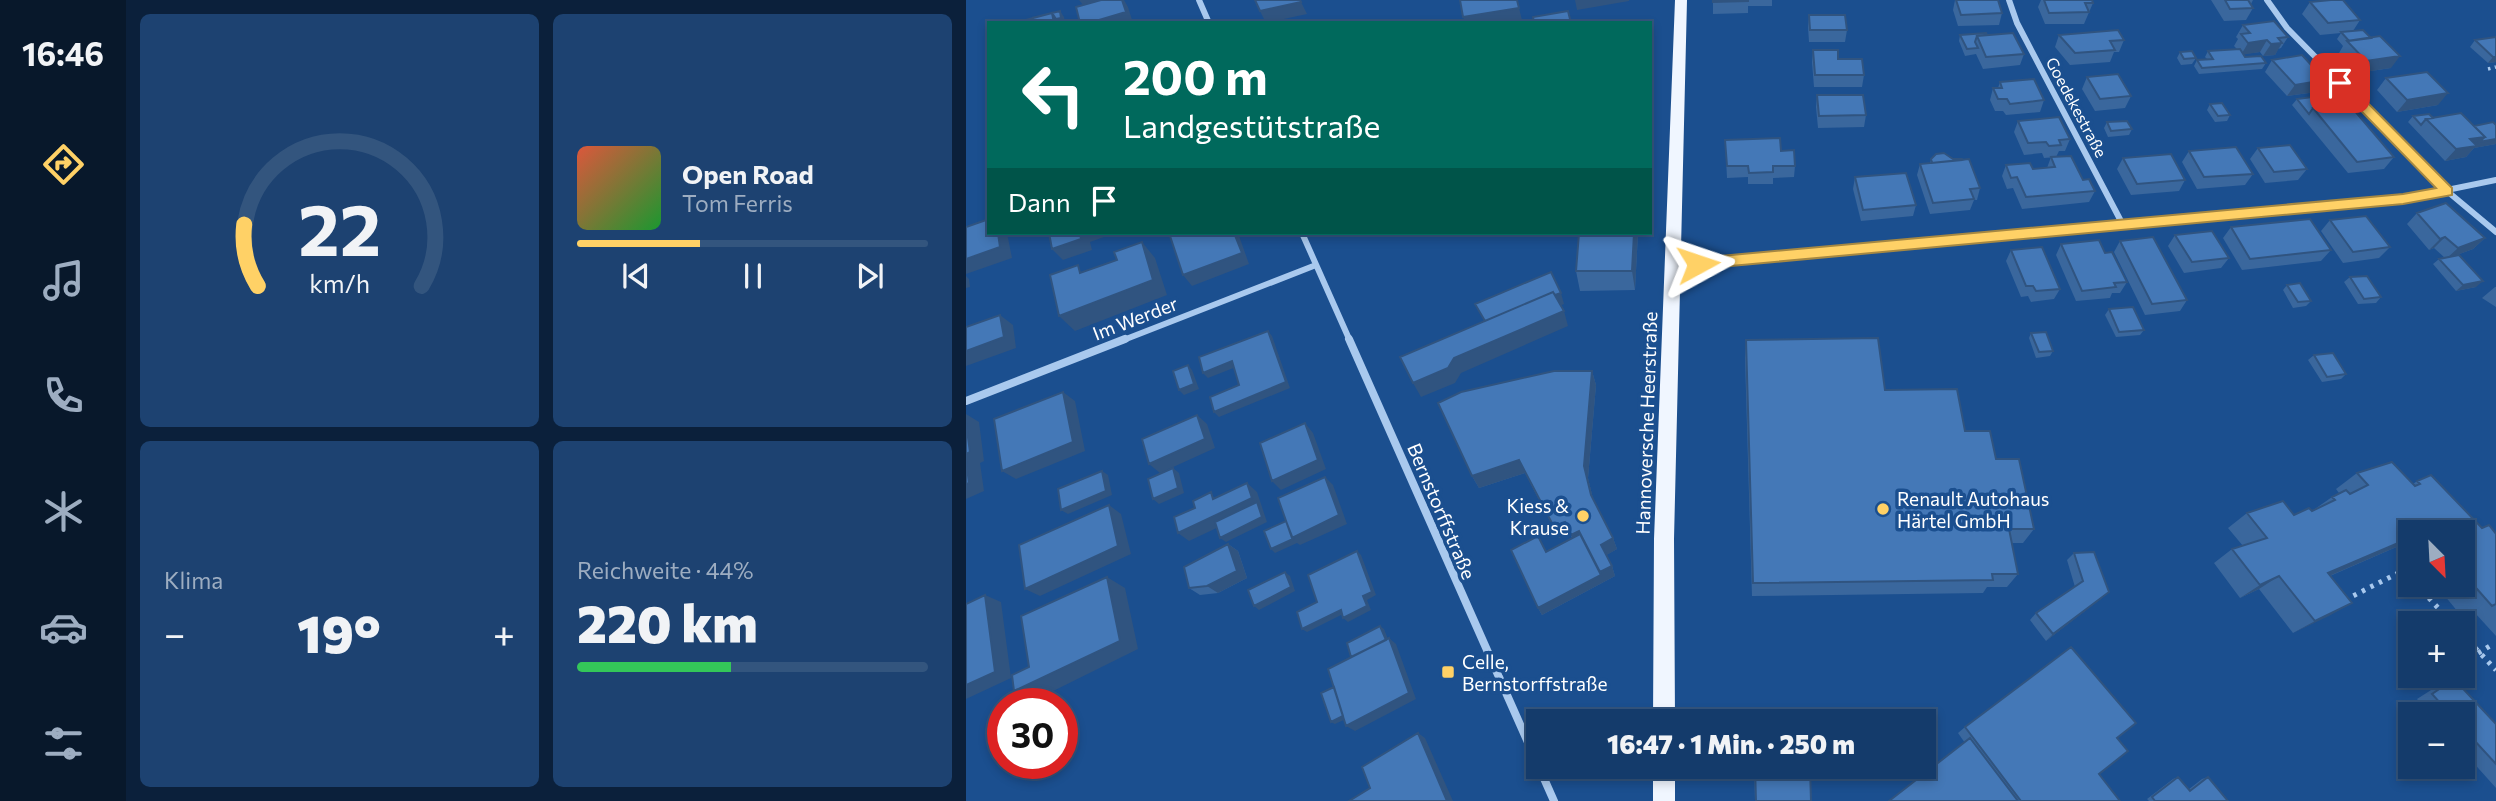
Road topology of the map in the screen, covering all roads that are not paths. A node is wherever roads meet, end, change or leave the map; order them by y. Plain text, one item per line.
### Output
1 (1199, 0) edge
2 (1681, 0) edge
3 (2009, 0) edge
4 (2267, 0) edge
5 (1208, 21) edge
6 (2496, 180) edge
7 (2447, 191) junction
8 (2123, 225) junction
9 (2496, 232) edge
10 (1303, 235) edge
11 (1316, 265) junction
12 (1675, 266) junction
13 (966, 401) edge
14 (1664, 709) edge
15 (1664, 779) edge
16 (1554, 801) edge
17 (1664, 801) edge

1 - 5 street
2 - 12 main road, Hannoversche Heerstraße
3 - 8 street, Goedekestraße
4 - 7 street
6 - 7 street
7 - 8 street
7 - 9 street
8 - 12 street
10 - 11 street, Bernstorffstraße
11 - 13 street, Im Werder
11 - 16 street, Bernstorffstraße
12 - 14 main road, Hannoversche Heerstraße
15 - 17 main road

